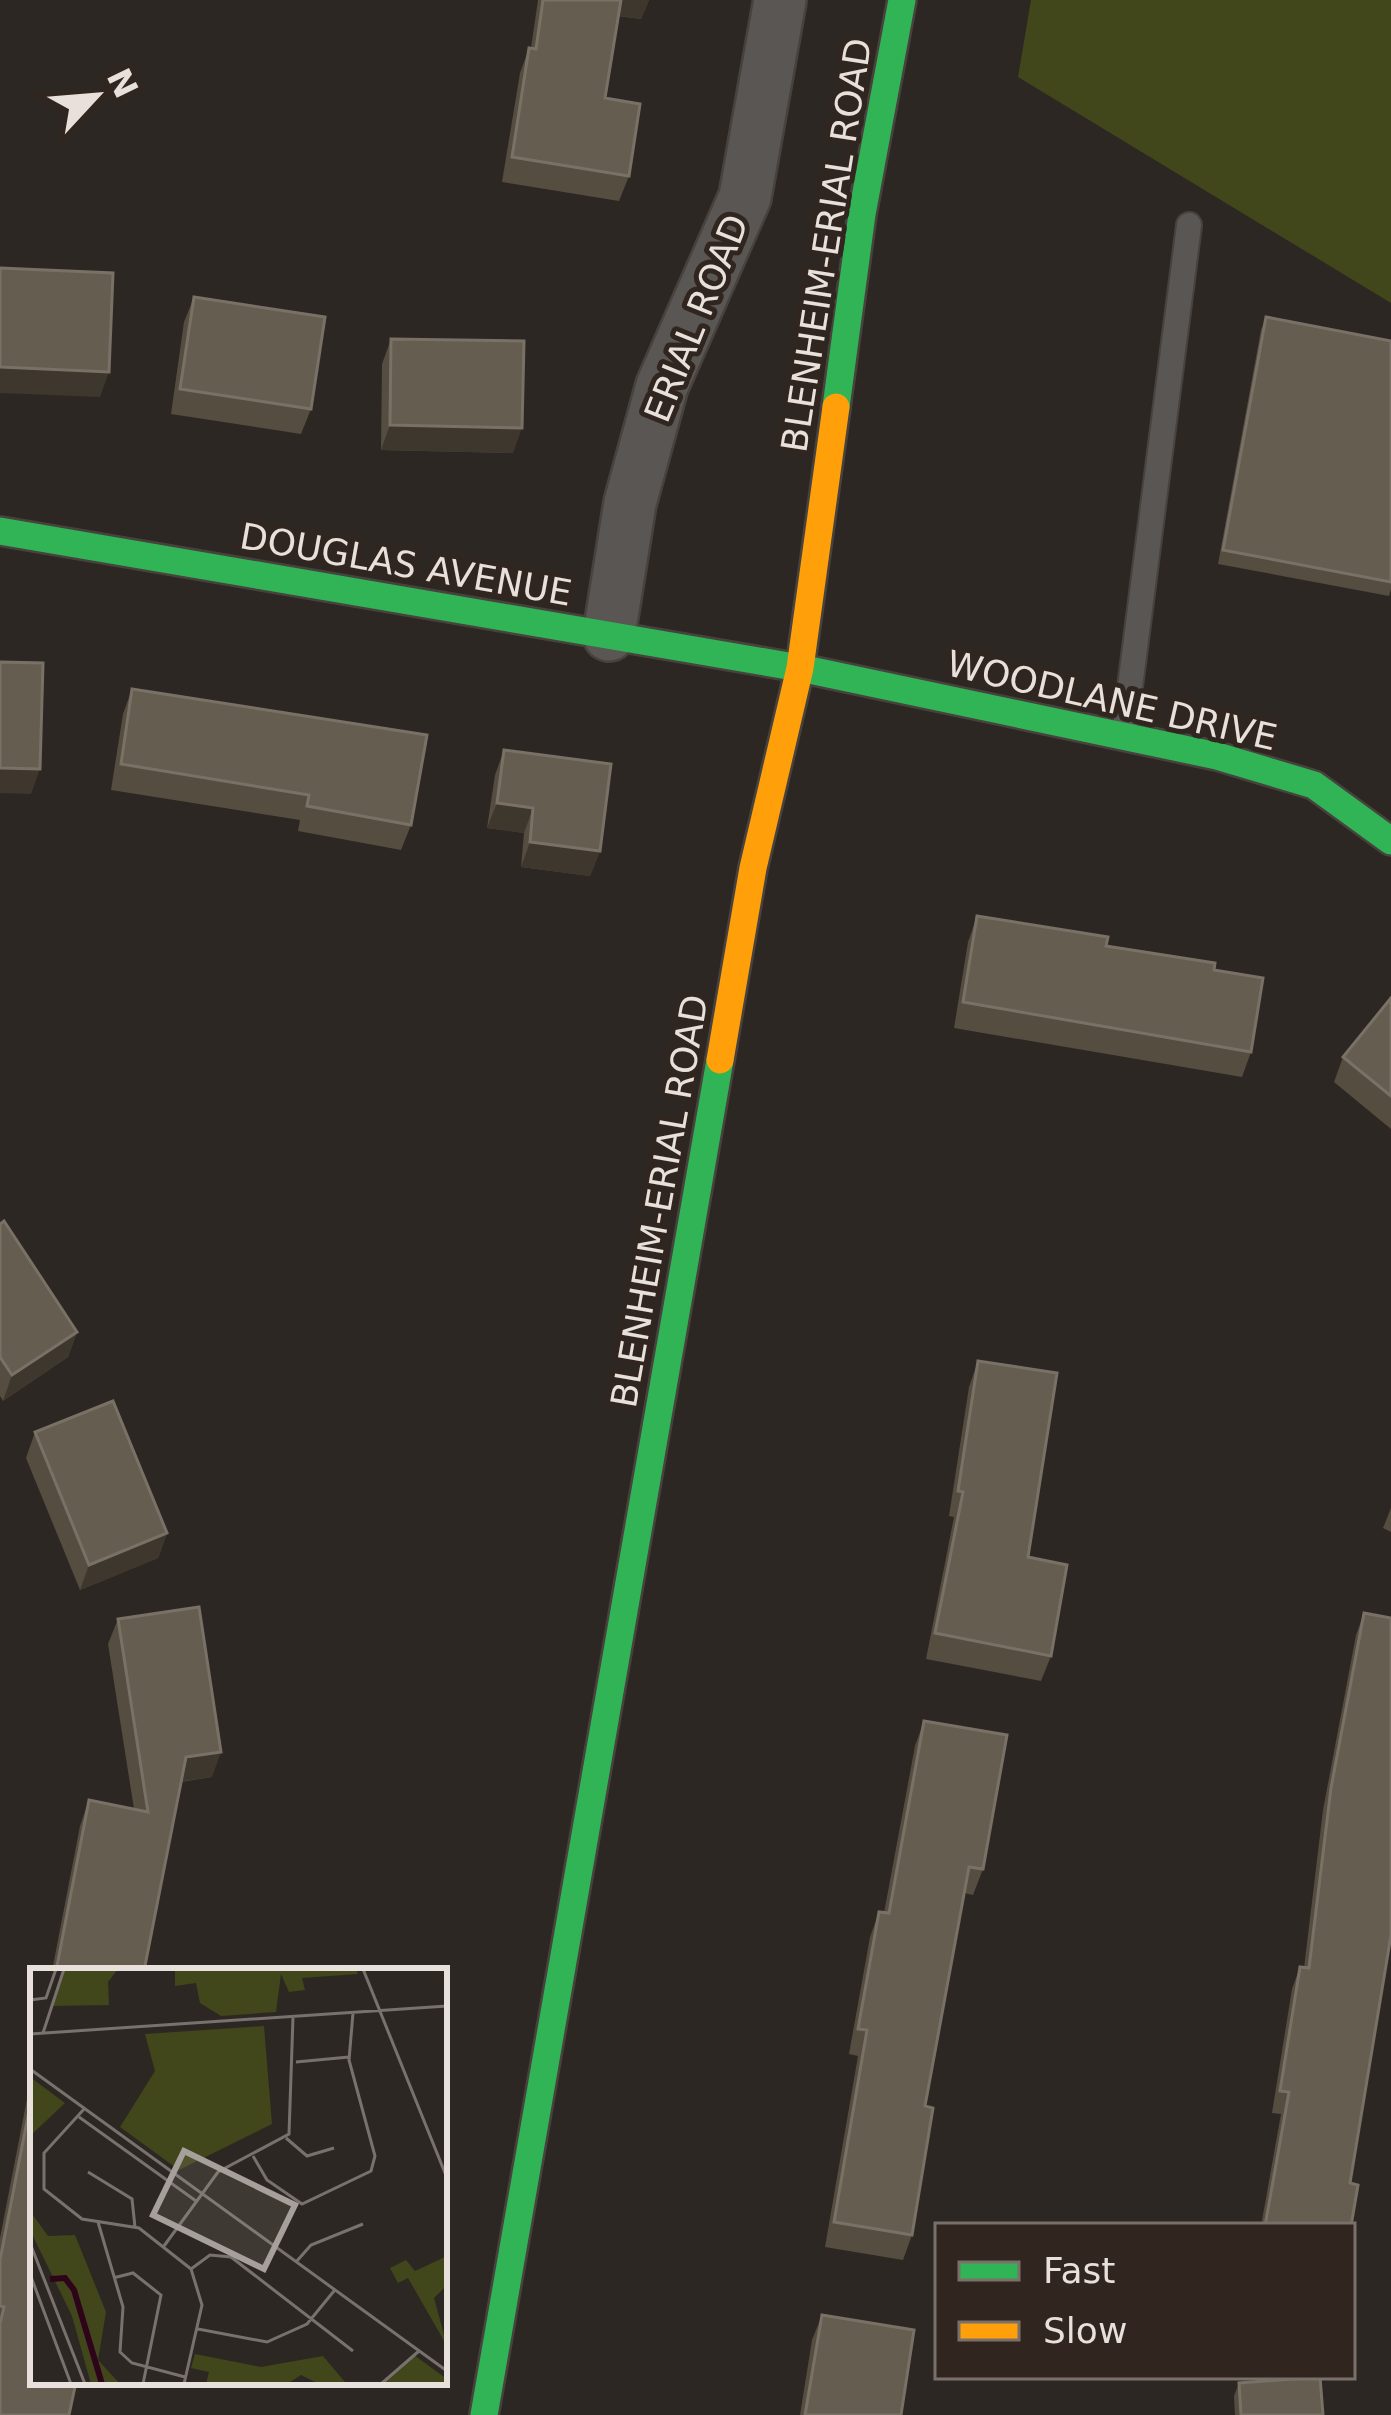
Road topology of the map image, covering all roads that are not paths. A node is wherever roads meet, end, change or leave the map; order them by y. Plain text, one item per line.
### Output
1 (780, 0) edge
2 (902, 0) edge
3 (1189, 225) dead end
4 (0, 531) edge
5 (608, 635) junction
6 (800, 668) junction
7 (1124, 736) junction
8 (1391, 841) edge
9 (484, 2415) edge

1 - 5 street, ERIAL ROAD
2 - 6 main road, BLENHEIM-ERIAL ROAD
3 - 7 lane
4 - 5 main road, DOUGLAS AVENUE
5 - 6 main road, DOUGLAS AVENUE
6 - 7 main road, WOODLANE DRIVE
6 - 9 main road, BLENHEIM-ERIAL ROAD
7 - 8 main road, WOODLANE DRIVE

